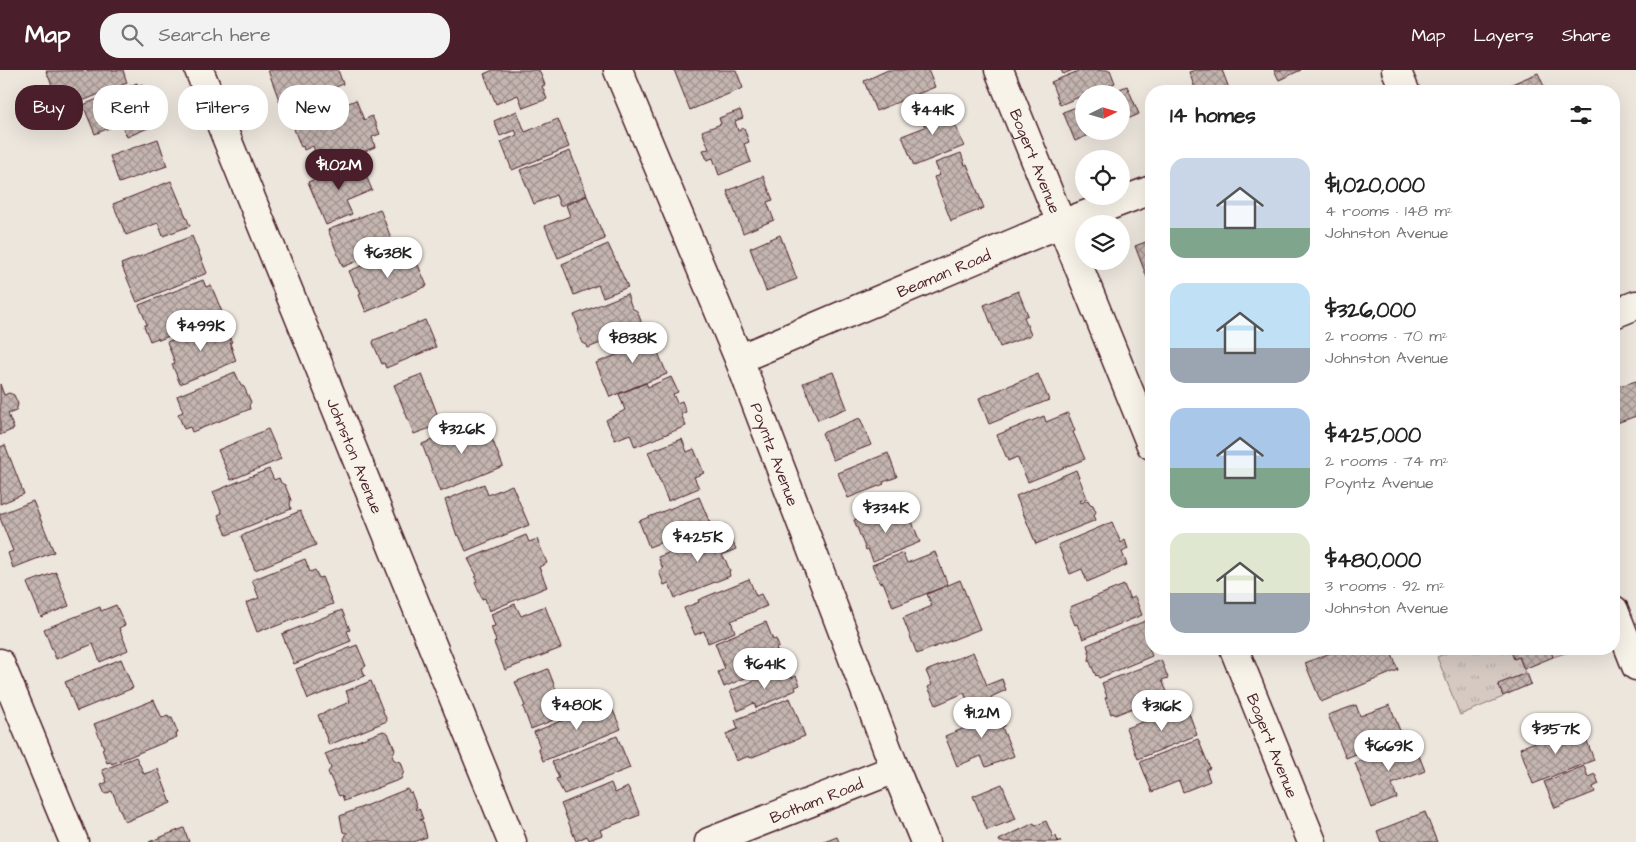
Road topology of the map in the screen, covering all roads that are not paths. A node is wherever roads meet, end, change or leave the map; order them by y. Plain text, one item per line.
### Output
1 (199, 70) edge
2 (618, 70) edge
3 (999, 70) edge
4 (1145, 192) edge
5 (1062, 225) junction
6 (1636, 305) edge
7 (1620, 312) edge
8 (739, 359) junction
9 (1145, 430) edge
10 (1620, 625) edge
11 (1236, 655) edge
12 (0, 663) edge
13 (1636, 666) edge
14 (895, 769) junction
15 (74, 842) edge
16 (512, 842) edge
17 (710, 842) edge
18 (925, 842) edge
19 (1312, 842) edge

1 - 16 street, Johnston Avenue
2 - 8 street, Poyntz Avenue
3 - 5 street, Bogert Avenue
4 - 5 street, Beaman Road
5 - 8 street, Beaman Road
5 - 9 street, Bogert Avenue
6 - 7 street
8 - 14 street, Poyntz Avenue
10 - 13 street
11 - 19 street, Bogert Avenue
12 - 15 street
14 - 17 street, Botham Road
14 - 18 street, Poyntz Avenue

